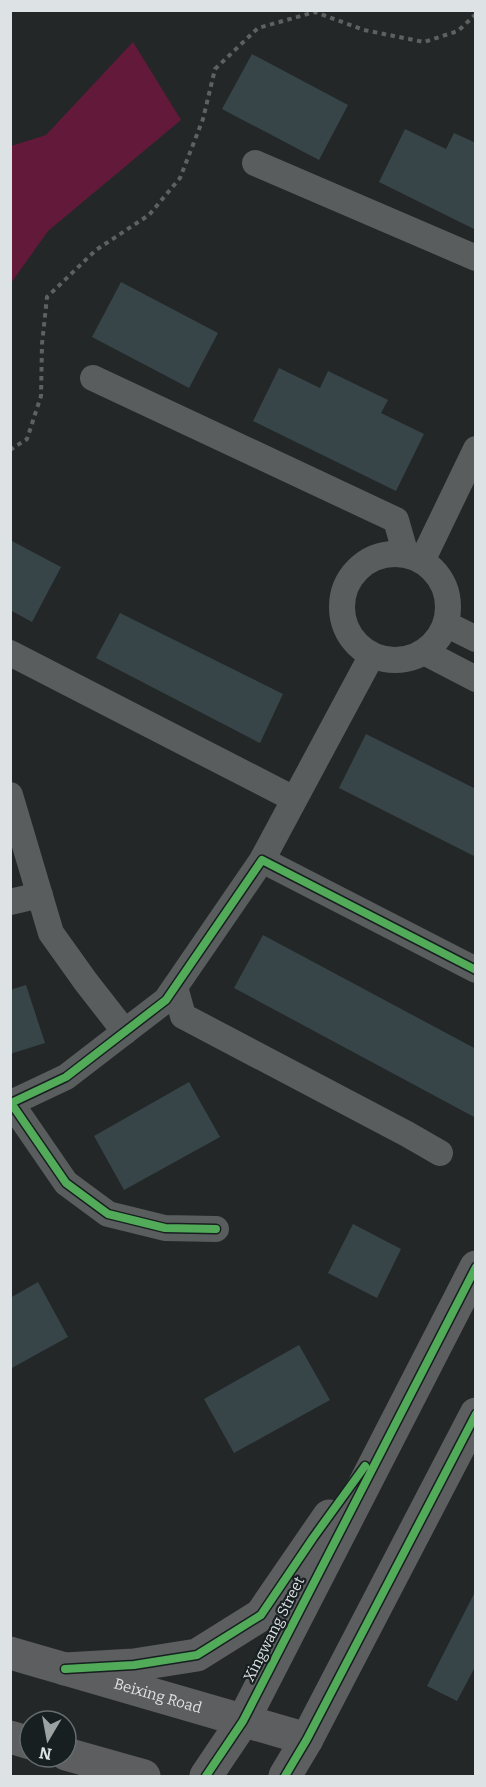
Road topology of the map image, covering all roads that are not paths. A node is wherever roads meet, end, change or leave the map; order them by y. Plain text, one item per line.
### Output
1 (255, 163) dead end
2 (476, 258) edge
3 (93, 378) dead end
4 (476, 449) edge
5 (414, 558) junction
6 (446, 624) junction
7 (476, 639) edge
8 (423, 652) junction
9 (10, 653) edge
10 (372, 655) junction
11 (476, 679) edge
12 (10, 795) edge
13 (294, 799) junction
14 (262, 860) junction
15 (40, 895) junction
16 (10, 902) edge
17 (476, 970) edge
18 (175, 987) junction
19 (125, 1032) junction
20 (440, 1153) dead end
21 (216, 1229) dead end
22 (476, 1267) edge
23 (476, 1414) edge
24 (393, 1428) junction
25 (10, 1653) edge
26 (65, 1669) junction
27 (243, 1720) junction
28 (307, 1738) junction
29 (78, 1757) edge
30 (144, 1776) edge
31 (206, 1776) edge
32 (285, 1776) edge

1 - 2 street
3 - 5 street
4 - 5 street
5 - 6 street
5 - 10 street
6 - 7 street
6 - 8 street
8 - 10 street
8 - 11 street
9 - 13 street
10 - 13 street
12 - 15 street
13 - 14 street
14 - 17 street
14 - 18 street
15 - 16 street
15 - 19 street
18 - 19 street
18 - 20 street
19 - 21 street
22 - 24 main road, Xingwang Street
23 - 28 main road
24 - 26 main road
24 - 27 main road, Xingwang Street
25 - 26 main road, Beixing Road
26 - 27 main road, Beixing Road
27 - 28 main road, Beixing Road
27 - 31 main road, Xingwang Street
28 - 32 main road
29 - 30 main road

